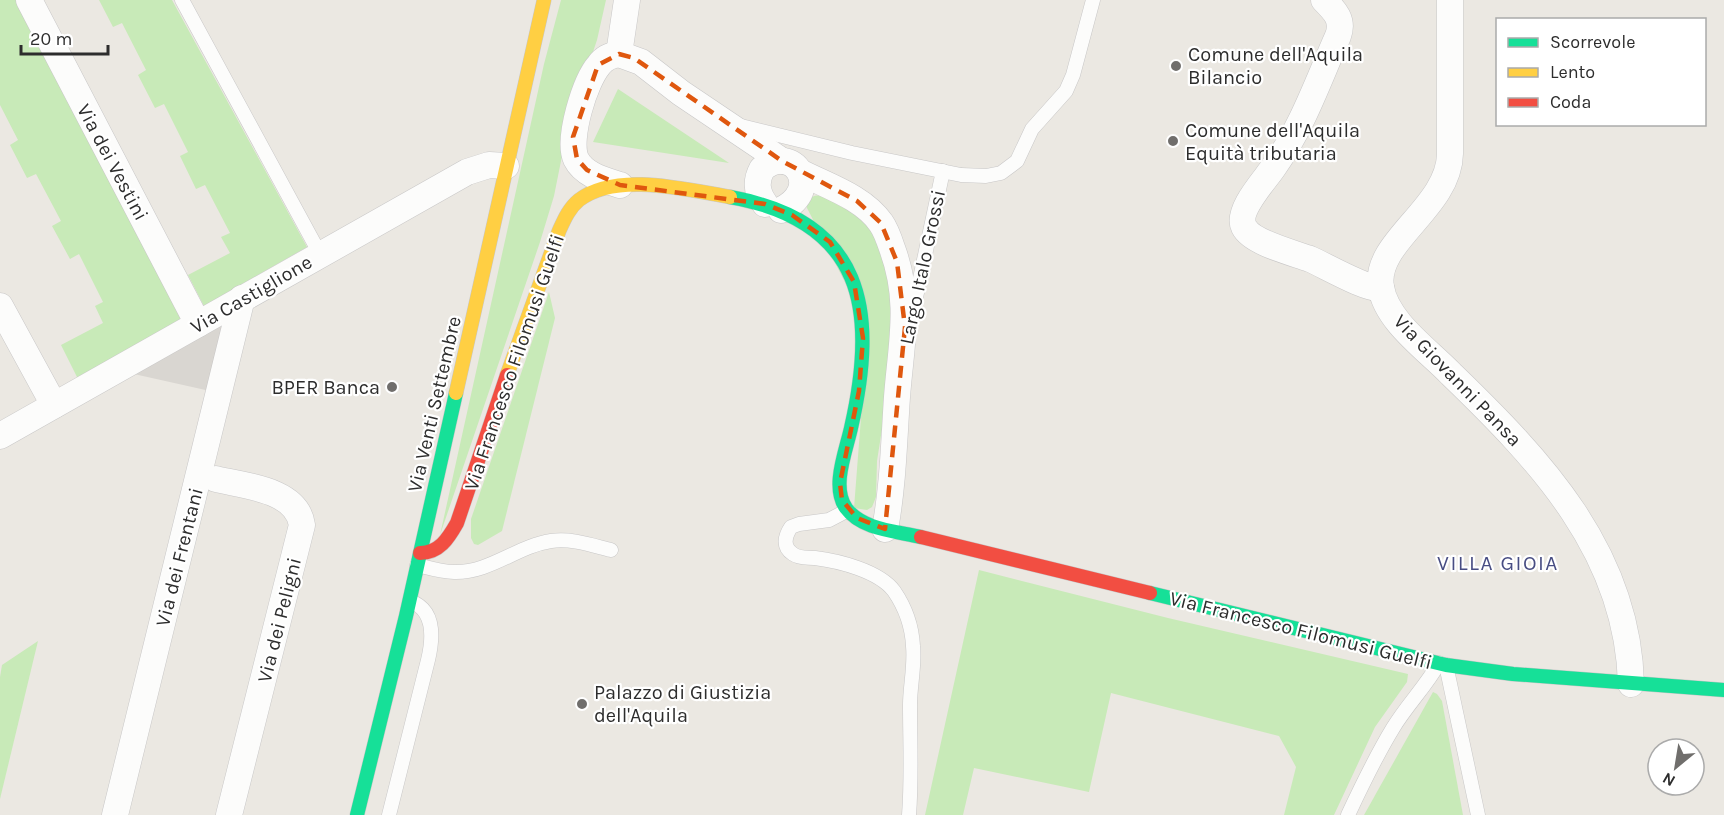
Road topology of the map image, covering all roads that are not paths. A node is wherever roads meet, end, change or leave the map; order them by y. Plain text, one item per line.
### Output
1 (29, 0) edge
2 (182, 0) edge
3 (544, 0) edge
4 (627, 0) edge
5 (1093, 0) edge
6 (1324, 0) edge
7 (1450, 0) edge
8 (619, 54) junction
9 (725, 122) junction
10 (807, 142) junction
11 (506, 166) junction
12 (793, 167) junction
13 (943, 171) junction
14 (620, 184) junction
15 (773, 207) junction
16 (320, 254) junction
17 (1381, 288) junction
18 (242, 298) junction
19 (0, 306) edge
20 (198, 324) junction
21 (902, 358) junction
22 (54, 405) junction
23 (0, 436) edge
24 (216, 479) dead end
25 (848, 510) junction
26 (885, 530) junction
27 (611, 550) dead end
28 (418, 559) junction
29 (409, 601) junction
30 (1442, 664) junction
31 (1631, 684) junction
32 (1724, 690) edge
33 (115, 815) edge
34 (230, 815) edge
35 (357, 815) edge
36 (389, 815) edge
37 (909, 815) edge
38 (1348, 815) edge
39 (1478, 815) edge

1 - 20 street, Via dei Vestini
2 - 16 lane
3 - 11 street, Via Venti Settembre
4 - 8 street
5 - 13 lane
6 - 17 street
7 - 17 street
8 - 9 street, Largo Italo Grossi
8 - 14 street
9 - 10 lane, Largo Italo Grossi
9 - 12 street, Largo Italo Grossi
10 - 12 lane
10 - 13 lane, Largo Italo Grossi
11 - 16 street, Via Castiglione
11 - 28 street, Via Venti Settembre
12 - 15 street
12 - 15 street
12 - 21 street
13 - 21 lane, Largo Italo Grossi
14 - 15 street, Via Francesco Filomusi Guelfi
14 - 28 street, Via Francesco Filomusi Guelfi
15 - 25 street, Via Francesco Filomusi Guelfi
16 - 18 street, Via Castiglione
17 - 31 street, Via Giovanni Pansa
18 - 20 street, Via Castiglione
18 - 33 street, Via dei Frentani
19 - 22 street
20 - 22 street, Via Castiglione
21 - 26 street
22 - 23 street, Via Castiglione
24 - 34 street, Via dei Peligni
25 - 26 street, Via Francesco Filomusi Guelfi
25 - 37 lane
26 - 30 street, Via Francesco Filomusi Guelfi
27 - 28 lane
28 - 29 street, Via Venti Settembre
29 - 35 street, Via Venti Settembre
29 - 36 lane
30 - 31 street, Via Francesco Filomusi Guelfi
30 - 38 lane
30 - 39 lane
31 - 32 street, Via Francesco Filomusi Guelfi

